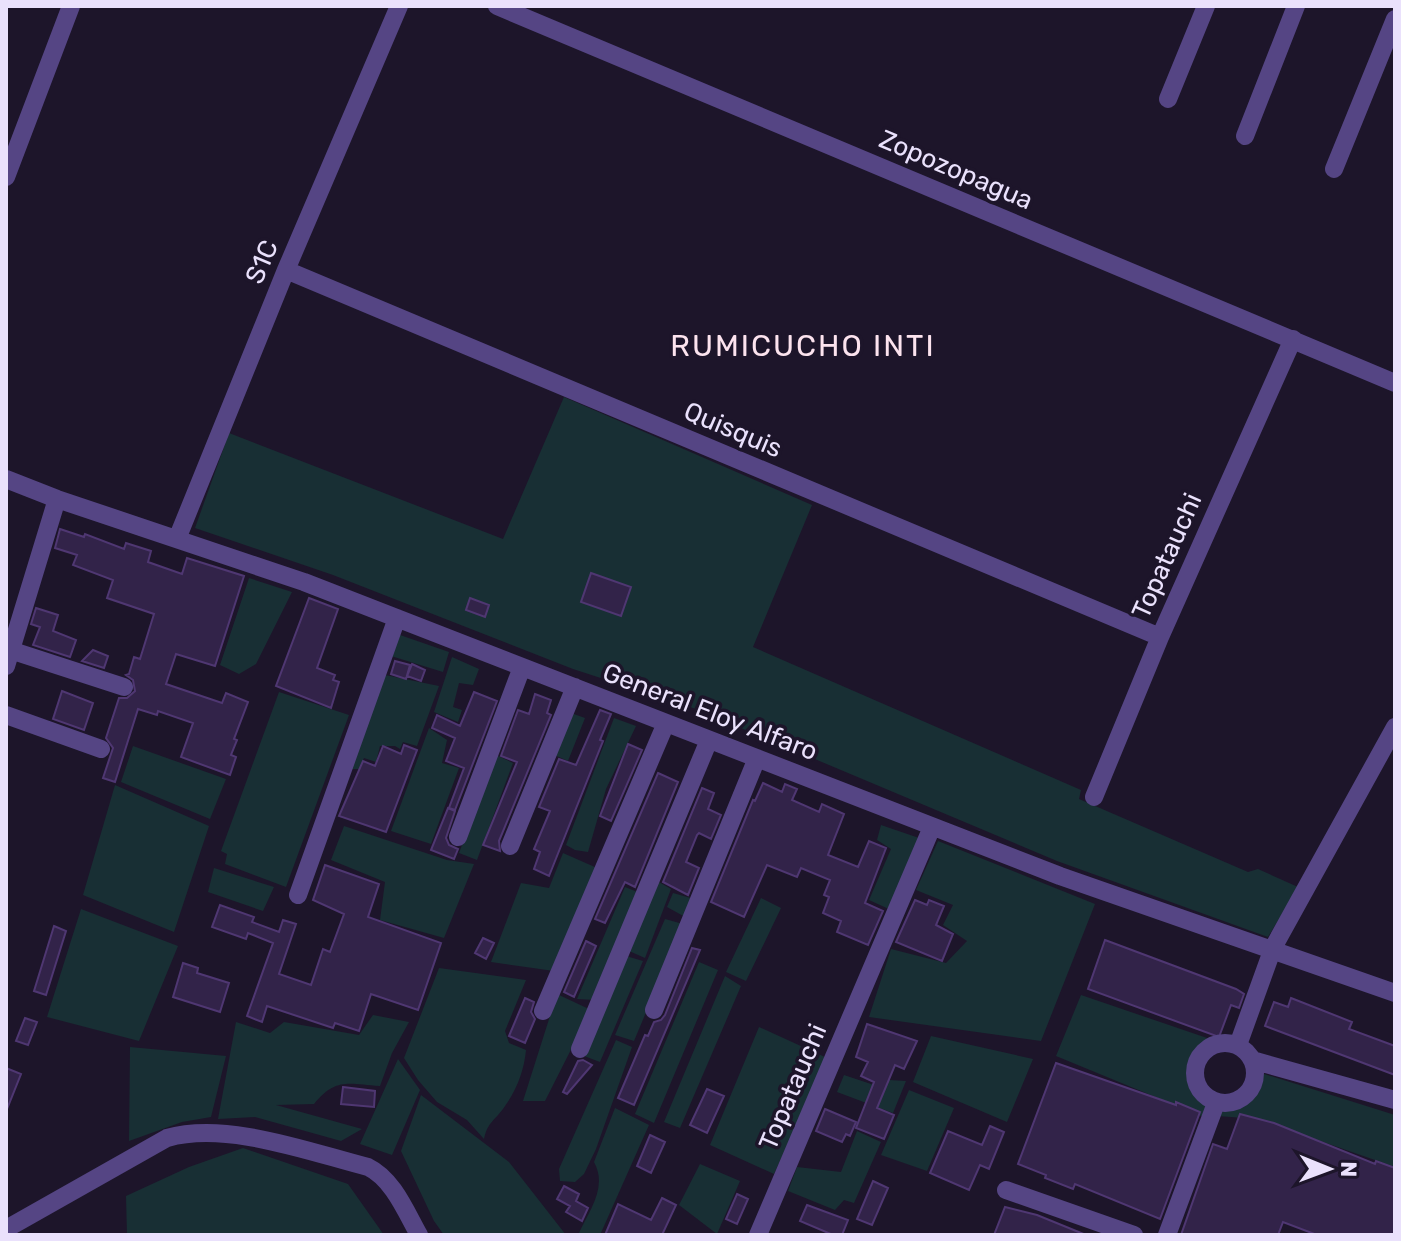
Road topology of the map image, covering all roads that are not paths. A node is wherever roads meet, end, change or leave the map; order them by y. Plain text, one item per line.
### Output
1 (71, 6) edge
2 (399, 6) edge
3 (497, 6) edge
4 (1206, 6) edge
5 (1296, 6) edge
6 (1395, 19) edge
7 (1168, 99) dead end
8 (1245, 136) dead end
9 (1334, 169) dead end
10 (6, 177) edge
11 (286, 270) junction
12 (1293, 339) junction
13 (1395, 383) edge
14 (6, 479) edge
15 (57, 499) junction
16 (177, 539) junction
17 (397, 618) junction
18 (1160, 637) junction
19 (8, 658) edge
20 (522, 667) junction
21 (124, 687) dead end
22 (575, 687) junction
23 (6, 715) edge
24 (666, 723) junction
25 (1395, 727) edge
26 (709, 740) junction
27 (101, 749) dead end
28 (757, 758) junction
29 (1094, 797) dead end
30 (932, 827) junction
31 (458, 837) dead end
32 (510, 846) dead end
33 (298, 895) dead end
34 (1273, 948) junction
35 (1395, 993) edge
36 (654, 1010) dead end
37 (543, 1011) dead end
38 (1238, 1045) junction
39 (580, 1049) dead end
40 (1252, 1060) junction
41 (1395, 1100) edge
42 (1216, 1103) junction
43 (1006, 1190) dead end
44 (6, 1229) edge
45 (419, 1235) edge
46 (758, 1235) edge
47 (1134, 1235) edge
48 (1167, 1235) edge

1 - 10 street
2 - 11 street, S1C
3 - 12 street, Zopozopagua
4 - 7 street
5 - 8 street
6 - 9 street
11 - 16 street, S1C
11 - 18 street, Quisquis
12 - 13 street, Zopozopagua
12 - 18 street, Topatauchi
14 - 15 street, General Eloy Alfaro
15 - 16 street, General Eloy Alfaro
15 - 19 street
16 - 17 street, General Eloy Alfaro
17 - 20 street, General Eloy Alfaro
17 - 33 street
18 - 29 street, Topatauchi
19 - 21 street
20 - 22 street, General Eloy Alfaro
20 - 31 street
22 - 24 street, General Eloy Alfaro
22 - 32 street
23 - 27 street
24 - 26 street, General Eloy Alfaro
24 - 37 street
25 - 34 street
26 - 28 street, General Eloy Alfaro
26 - 39 street
28 - 30 street, General Eloy Alfaro
28 - 36 street
30 - 34 street, General Eloy Alfaro
30 - 46 street, Topatauchi
34 - 35 street, General Eloy Alfaro
34 - 38 street
38 - 40 street
38 - 42 street
40 - 41 street
40 - 42 street
42 - 48 street
43 - 47 street
44 - 45 street

